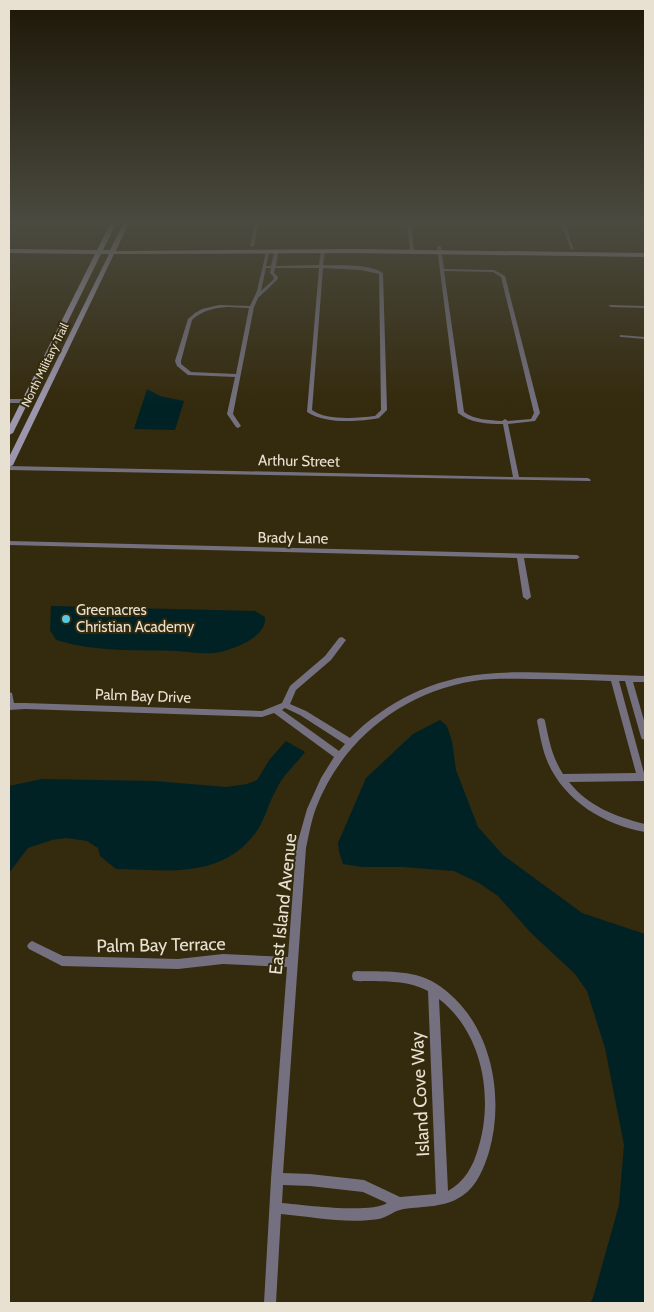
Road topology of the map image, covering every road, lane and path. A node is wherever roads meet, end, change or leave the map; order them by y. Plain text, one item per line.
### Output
1 (84, 283) edge
2 (98, 283) edge
3 (261, 283) edge
4 (273, 283) edge
5 (320, 283) edge
6 (381, 283) edge
7 (444, 283) edge
8 (506, 283) edge
9 (258, 297) junction
10 (611, 306) dead end
11 (252, 307) junction
12 (645, 308) edge
13 (67, 316) junction
14 (622, 336) dead end
15 (645, 338) edge
16 (50, 352) junction
17 (60, 361) junction
18 (238, 376) junction
19 (9, 401) edge
20 (25, 401) junction
21 (38, 404) junction
22 (505, 421) junction
23 (238, 426) dead end
24 (9, 433) edge
25 (16, 450) junction
26 (9, 466) edge
27 (516, 478) junction
28 (588, 480) dead end
29 (9, 543) edge
30 (520, 556) junction
31 (577, 557) dead end
32 (527, 597) dead end
33 (342, 640) dead end
34 (614, 678) junction
35 (628, 678) junction
36 (645, 679) edge
37 (9, 695) edge
38 (284, 705) junction
39 (9, 707) edge
40 (275, 709) junction
41 (542, 721) dead end
42 (645, 737) edge
43 (350, 743) junction
44 (340, 756) junction
45 (643, 777) edge
46 (560, 778) junction
47 (645, 828) edge
48 (32, 946) dead end
49 (294, 962) junction
50 (356, 976) dead end
51 (433, 988) junction
52 (277, 1179) junction
53 (442, 1199) junction
54 (399, 1203) junction
55 (276, 1208) junction
56 (270, 1303) edge

1 - 13 main road, North Military Trail
2 - 17 main road, North Military Trail
3 - 9 street
4 - 9 street
5 - 6 street
7 - 22 street
8 - 22 street
9 - 11 street
10 - 12 street
11 - 18 street
11 - 18 street
13 - 16 main road, North Military Trail
13 - 17 main road
14 - 15 street
16 - 20 main road, North Military Trail
16 - 21 main road
17 - 21 main road, North Military Trail
18 - 23 street
19 - 20 street
20 - 24 main road, North Military Trail
20 - 25 main road
21 - 25 main road, North Military Trail
22 - 27 street
25 - 26 main road, North Military Trail
26 - 27 street, Arthur Street
27 - 28 street, Arthur Street
29 - 30 street, Brady Lane
30 - 31 street, Brady Lane
30 - 32 street
33 - 38 street
34 - 35 street, East Island Avenue
34 - 43 street, East Island Avenue
34 - 45 street
35 - 36 street, East Island Avenue
35 - 42 street
37 - 39 street
38 - 40 street, Palm Bay Drive
38 - 43 street
39 - 40 street, Palm Bay Drive
40 - 44 street
41 - 46 street
43 - 44 street, East Island Avenue
44 - 49 street, East Island Avenue
45 - 46 street
46 - 47 street
48 - 49 street, Palm Bay Terrace
49 - 52 street, East Island Avenue
50 - 51 street
51 - 53 street, Island Cove Way
51 - 53 street
52 - 54 street
52 - 55 street, East Island Avenue
53 - 54 street
54 - 55 street
55 - 56 street, East Island Avenue

